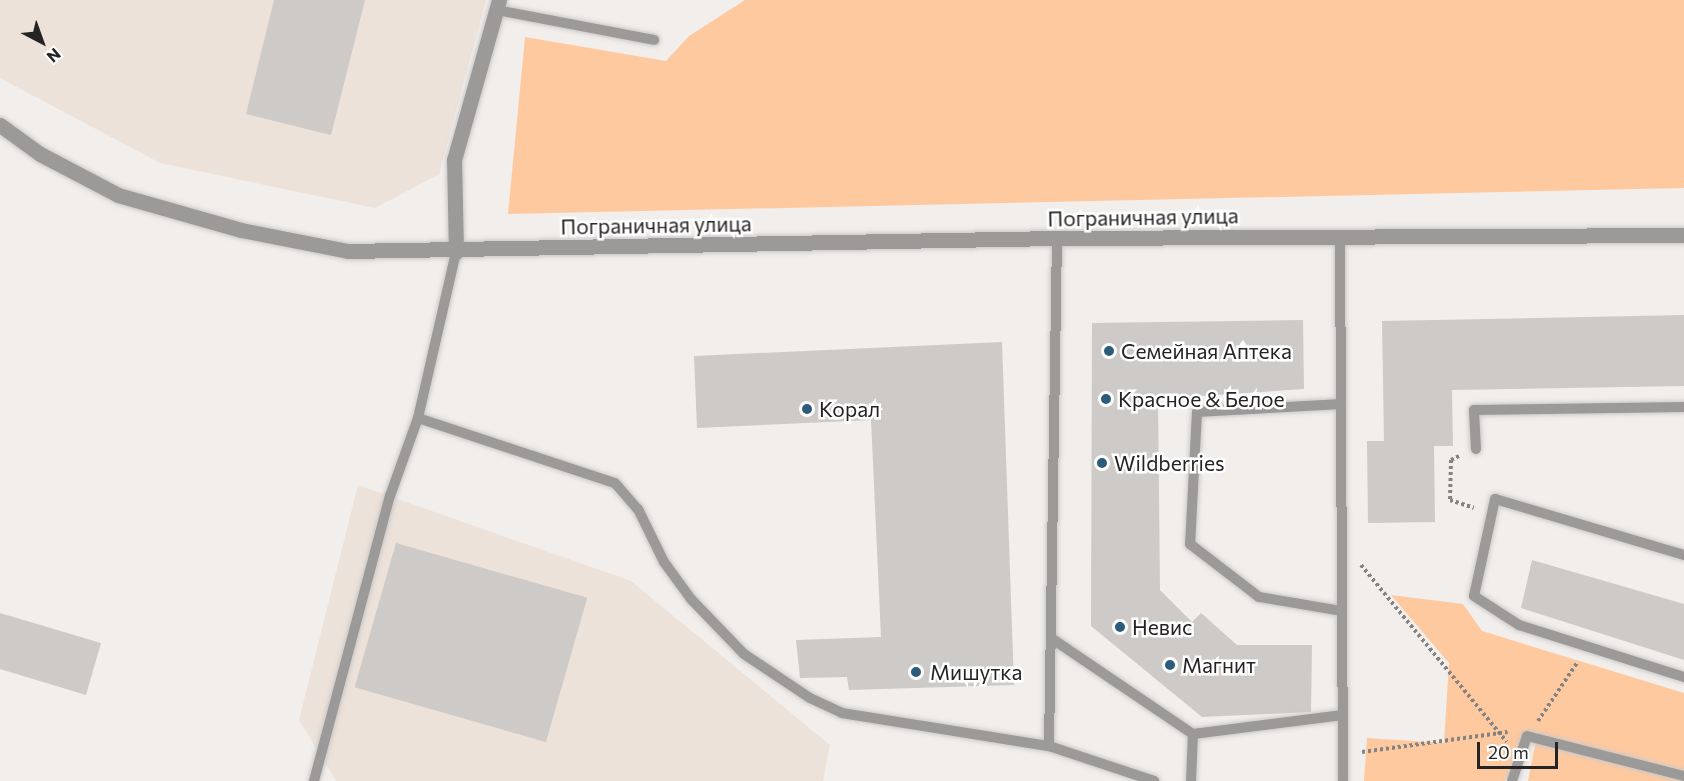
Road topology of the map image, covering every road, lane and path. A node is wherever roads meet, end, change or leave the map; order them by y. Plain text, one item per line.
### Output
1 (498, 5) edge
2 (654, 40) dead end
3 (0, 125) edge
4 (1684, 235) edge
5 (1340, 236) junction
6 (1057, 238) junction
7 (456, 252) junction
8 (1341, 404) junction
9 (1684, 407) edge
10 (418, 418) junction
11 (1476, 449) joint
12 (1491, 514) junction
13 (1342, 542) junction
14 (1684, 555) edge
15 (1342, 611) junction
16 (1051, 638) junction
17 (1588, 647) junction
18 (1684, 677) edge
19 (1343, 715) junction
20 (1499, 731) junction
21 (1193, 734) junction
22 (1527, 736) junction
23 (1049, 746) junction
24 (1343, 755) junction
25 (1518, 760) junction
26 (1684, 776) edge
27 (314, 781) edge
28 (1154, 781) edge
29 (1191, 781) edge
30 (1343, 781) edge
31 (1512, 781) edge

1 - 2 lane
1 - 7 street
3 - 7 street, Пограничная улица
4 - 5 street, Пограничная улица
5 - 6 street, Пограничная улица
5 - 8 lane
6 - 7 street, Пограничная улица
6 - 16 lane
7 - 10 lane
8 - 13 lane
8 - 15 lane
9 - 11 lane
10 - 23 lane
10 - 27 lane
11 - 12 path
12 - 14 lane
12 - 17 lane
13 - 15 lane
13 - 20 path
15 - 19 lane
16 - 21 lane
16 - 23 lane
17 - 18 lane
17 - 22 path
19 - 21 lane
19 - 24 lane
20 - 22 path
20 - 24 path
20 - 25 path
21 - 29 lane
22 - 25 lane
22 - 26 lane
23 - 28 lane
24 - 30 lane
25 - 31 lane

